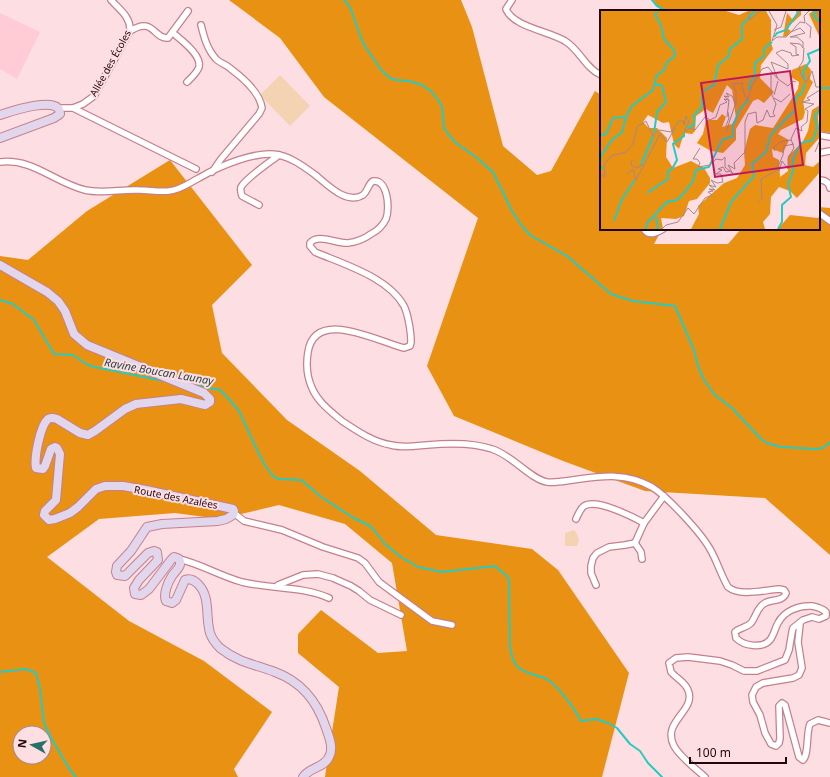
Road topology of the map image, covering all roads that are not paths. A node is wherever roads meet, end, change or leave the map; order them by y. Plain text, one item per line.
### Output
1 (111, 0) edge
2 (512, 0) edge
3 (188, 11) dead end
4 (201, 25) dead end
5 (130, 31) junction
6 (173, 33) junction
7 (600, 74) edge
8 (188, 82) dead end
9 (59, 108) junction
10 (73, 108) junction
11 (0, 115) edge
12 (820, 135) edge
13 (830, 137) edge
14 (0, 138) edge
15 (830, 151) edge
16 (820, 153) edge
17 (278, 155) junction
18 (0, 162) edge
19 (196, 169) dead end
20 (212, 172) junction
21 (820, 180) edge
22 (830, 188) edge
23 (259, 205) dead end
24 (820, 213) edge
25 (830, 221) edge
26 (645, 230) edge
27 (661, 230) edge
28 (0, 266) edge
29 (664, 496) junction
30 (234, 513) junction
31 (576, 519) dead end
32 (644, 524) junction
33 (635, 543) junction
34 (179, 559) junction
35 (642, 559) dead end
36 (596, 585) dead end
37 (274, 587) junction
38 (329, 598) dead end
39 (401, 615) dead end
40 (800, 624) junction
41 (452, 625) dead end
42 (830, 723) edge
43 (303, 777) edge
44 (705, 777) edge

1 - 5 street, Allée des Écoles
2 - 7 street
3 - 6 street
4 - 20 street
5 - 6 street
5 - 10 street, Allée des Écoles
6 - 8 street
9 - 10 street, Allée des Écoles
9 - 11 main road
9 - 14 main road
10 - 19 street
12 - 13 street
15 - 16 street
17 - 20 street
17 - 23 street
17 - 29 street
18 - 20 street
21 - 22 street
24 - 25 street
26 - 27 street
28 - 30 main road, Route des Azalées
29 - 32 street
29 - 40 street
30 - 34 main road, Route des Azalées
30 - 41 street
31 - 32 street
32 - 33 street
33 - 35 street
33 - 36 street
34 - 37 street
34 - 43 main road
37 - 38 street
37 - 39 street
40 - 42 street
40 - 44 street

